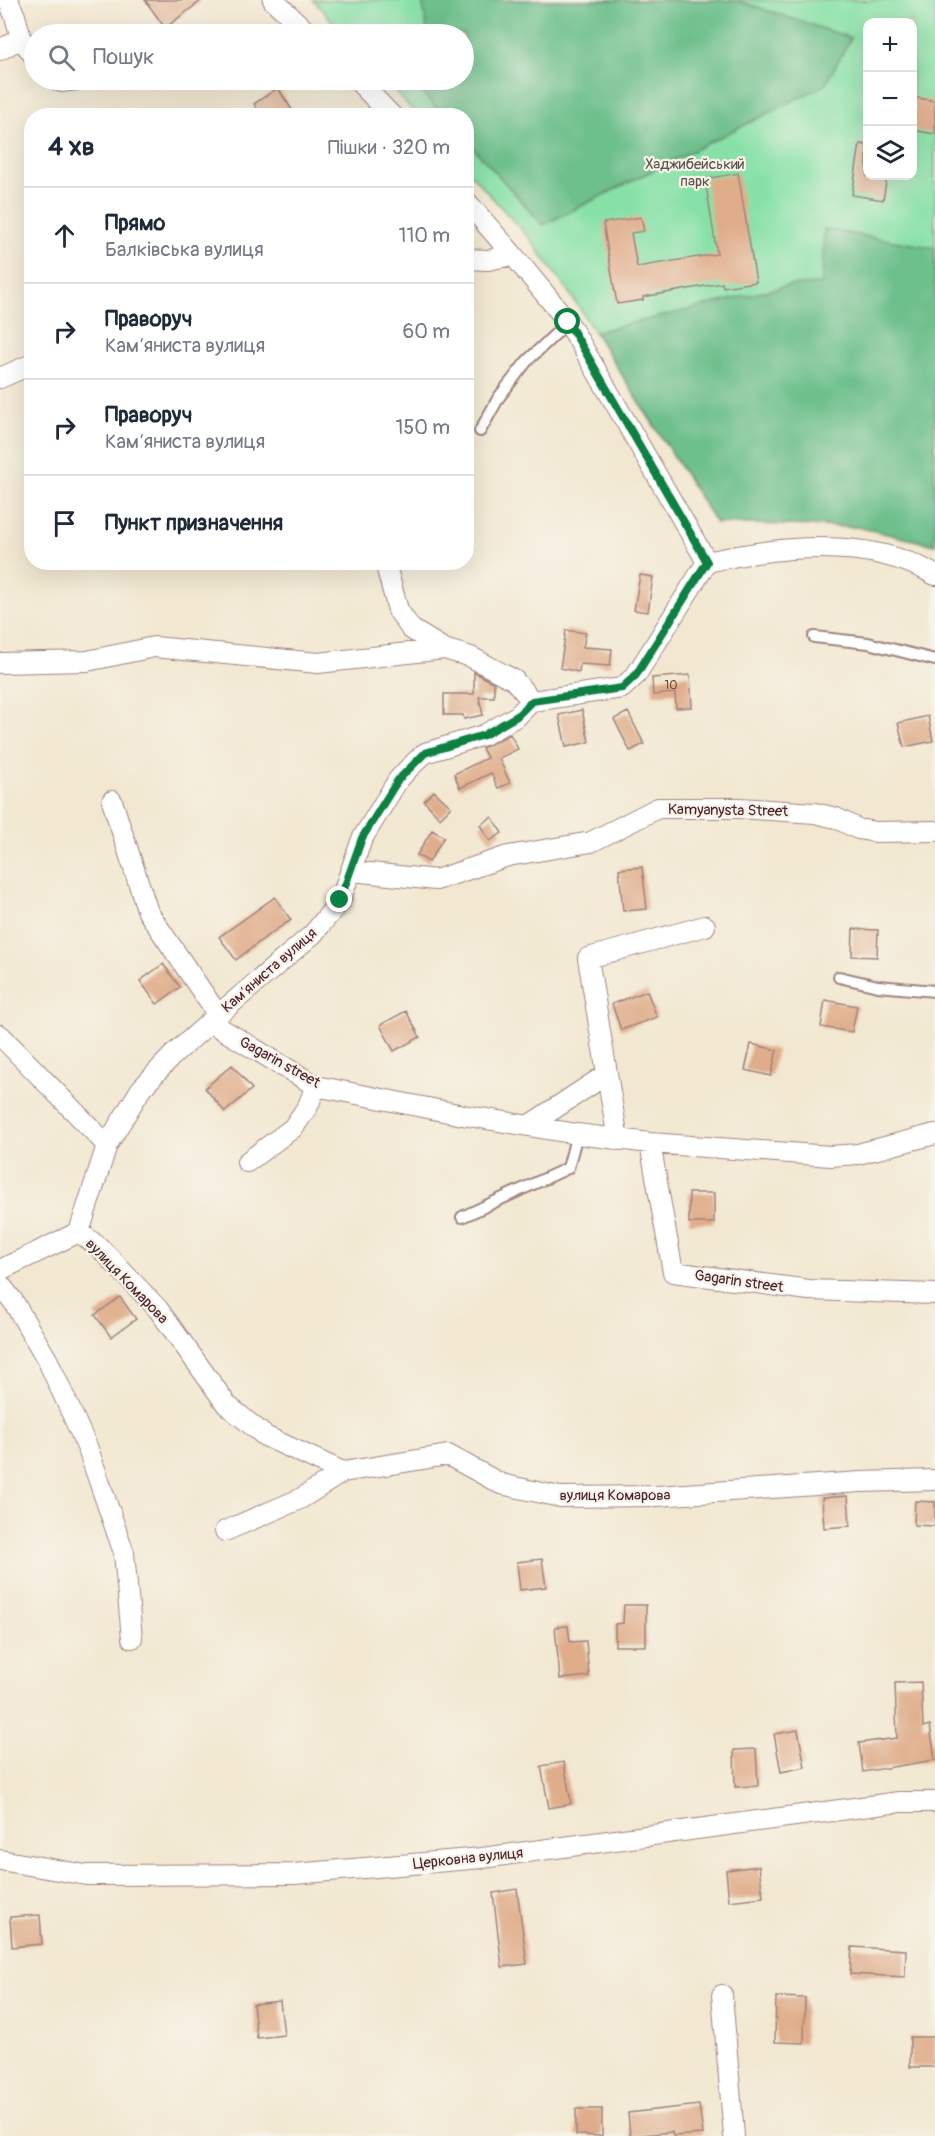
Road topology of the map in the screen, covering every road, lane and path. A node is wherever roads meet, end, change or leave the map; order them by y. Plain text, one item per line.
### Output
1 (8, 0) edge
2 (273, 0) edge
3 (298, 24) edge
4 (21, 38) junction
5 (24, 42) edge
6 (0, 50) edge
7 (367, 90) edge
8 (385, 108) edge
9 (474, 210) edge
10 (513, 255) junction
11 (474, 259) edge
12 (568, 322) junction
13 (24, 368) edge
14 (0, 378) edge
15 (480, 431) dead end
16 (707, 562) junction
17 (387, 570) edge
18 (935, 575) edge
19 (814, 637) dead end
20 (444, 649) junction
21 (935, 660) edge
22 (0, 663) edge
23 (532, 701) junction
24 (112, 801) dead end
25 (935, 831) edge
26 (352, 871) junction
27 (705, 926) dead end
28 (839, 976) dead end
29 (935, 991) edge
30 (214, 1018) junction
31 (0, 1035) edge
32 (607, 1074) junction
33 (316, 1086) junction
34 (528, 1126) junction
35 (577, 1134) junction
36 (935, 1134) edge
37 (618, 1140) junction
38 (650, 1143) junction
39 (107, 1145) junction
40 (247, 1162) dead end
41 (462, 1217) dead end
42 (79, 1232) junction
43 (0, 1270) edge
44 (0, 1284) edge
45 (935, 1294) edge
46 (343, 1472) junction
47 (935, 1480) edge
48 (225, 1531) dead end
49 (132, 1638) dead end
50 (935, 1802) edge
51 (0, 1860) edge
52 (722, 1995) dead end
53 (734, 2136) edge

1 - 4 street
2 - 3 street
4 - 5 street
4 - 6 street
7 - 8 street
9 - 10 street
10 - 11 street
10 - 12 street
12 - 15 lane
12 - 16 street
13 - 14 street
16 - 18 street
16 - 23 street
17 - 20 street
19 - 21 lane
20 - 22 street
20 - 23 street
23 - 26 street, Камʼяниста вулиця
24 - 30 street
25 - 26 street, Kamyanysta Street
26 - 30 street, Камʼяниста вулиця
27 - 32 street
28 - 29 lane
30 - 33 street, Gagarin street
30 - 39 street
31 - 39 street
32 - 34 street
32 - 37 street
33 - 34 street, Gagarin street
33 - 40 street
34 - 35 street, Gagarin street
35 - 37 street, Gagarin street
35 - 41 lane
36 - 38 street, Gagarin street
37 - 38 street, Gagarin street
38 - 45 street, Gagarin street
39 - 42 street
42 - 43 street
42 - 46 street, вулиця Комарова
44 - 49 street
46 - 47 street, вулиця Комарова
46 - 48 street
50 - 51 street, Церковна вулиця
52 - 53 street

